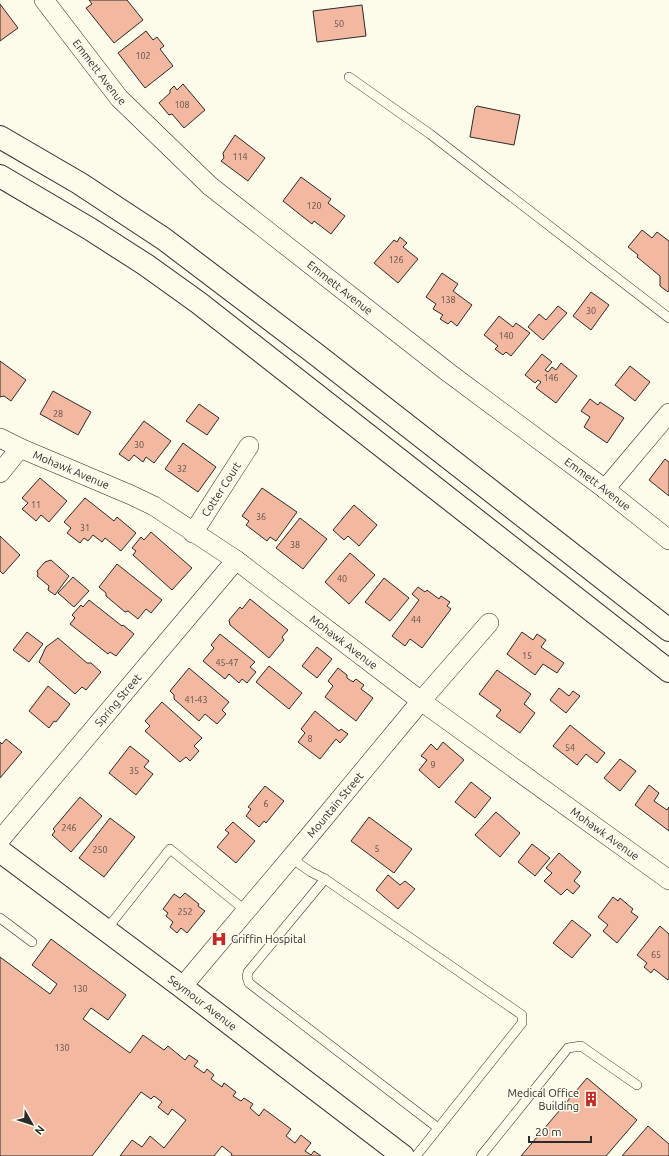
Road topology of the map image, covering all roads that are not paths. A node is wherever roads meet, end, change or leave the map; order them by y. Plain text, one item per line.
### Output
1 (44, 0) edge
2 (348, 77) dead end
3 (0, 137) edge
4 (0, 176) edge
5 (669, 318) edge
6 (669, 413) edge
7 (0, 438) edge
8 (249, 446) dead end
9 (20, 448) junction
10 (0, 473) edge
11 (605, 489) junction
12 (193, 533) junction
13 (669, 540) edge
14 (236, 560) junction
15 (489, 623) dead end
16 (669, 630) edge
17 (669, 671) edge
18 (421, 701) junction
19 (0, 840) edge
20 (0, 851) edge
21 (291, 858) junction
22 (325, 879) junction
23 (669, 880) edge
24 (246, 911) junction
25 (0, 918) edge
26 (106, 930) junction
27 (32, 942) dead end
28 (182, 987) junction
29 (637, 1085) dead end
30 (438, 1128) junction
31 (403, 1156) edge
32 (416, 1156) edge
33 (480, 1156) edge

1 - 11 street, Emmett Avenue
2 - 5 lane
3 - 16 main road
4 - 17 main road
6 - 11 street
7 - 9 street, Mohawk Avenue
8 - 12 street, Cotter Court
9 - 10 street
9 - 12 street, Mohawk Avenue
11 - 13 street, Emmett Avenue
12 - 14 street, Mohawk Avenue
14 - 18 street, Mohawk Avenue
14 - 19 street, Spring Street
15 - 18 street, Mountain Street
18 - 21 street, Mountain Street
18 - 23 street, Mohawk Avenue
20 - 26 main road, Seymour Avenue
21 - 22 lane
21 - 24 street, Mountain Street
22 - 30 lane
22 - 30 lane
24 - 26 lane
24 - 28 street, Mountain Street
25 - 27 lane
26 - 28 main road, Seymour Avenue
28 - 31 main road, Seymour Avenue
29 - 33 lane
30 - 32 lane

